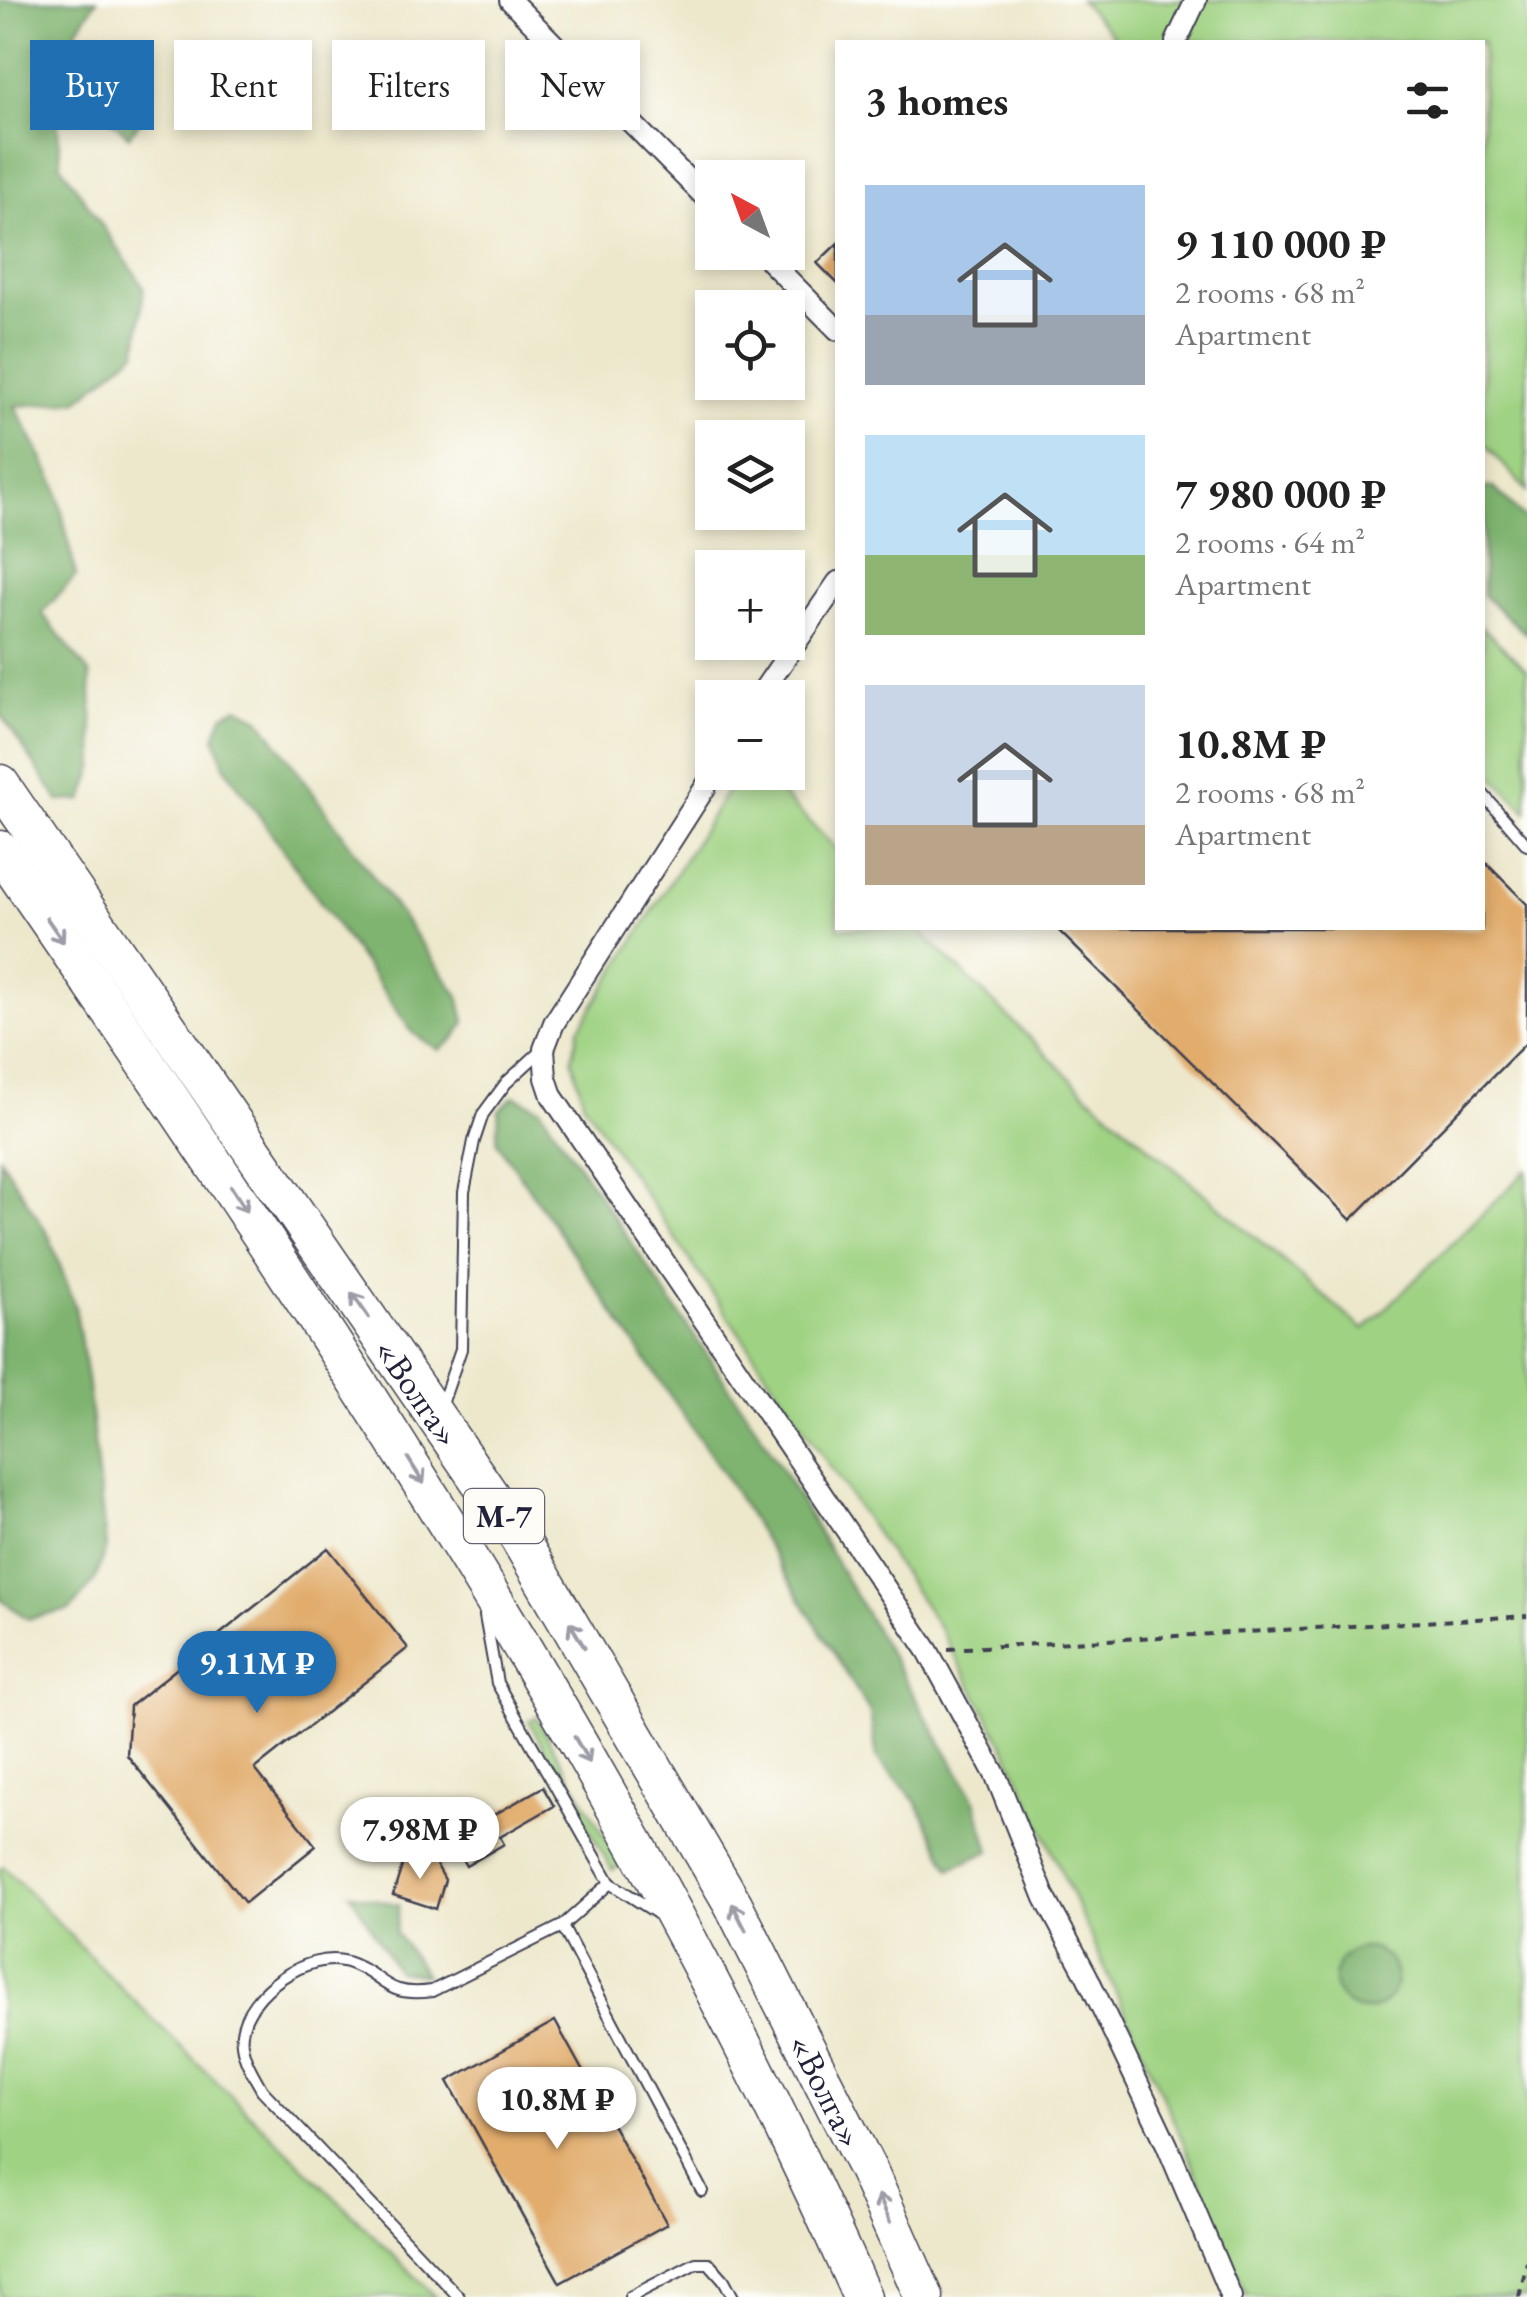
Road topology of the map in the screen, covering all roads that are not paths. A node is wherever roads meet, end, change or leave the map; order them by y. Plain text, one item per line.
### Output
1 (510, 0) edge
2 (1196, 0) edge
3 (1177, 40) edge
4 (695, 187) edge
5 (779, 270) edge
6 (835, 327) edge
7 (835, 586) edge
8 (770, 680) edge
9 (0, 784) edge
10 (703, 790) edge
11 (1485, 796) edge
12 (1527, 845) edge
13 (0, 850) edge
14 (544, 1048) junction
15 (438, 1418) junction
16 (476, 1566) junction
17 (610, 1883) junction
18 (562, 1926) junction
19 (684, 1930) junction
20 (702, 2191) dead end
21 (459, 2297) edge
22 (630, 2297) edge
23 (733, 2297) edge
24 (862, 2297) edge
25 (924, 2297) edge
26 (1231, 2297) edge

1 - 4 street
2 - 3 street
5 - 6 street
7 - 8 street
15 -> 9 highway, «Волга» / М-7
10 - 14 street
11 - 12 lane
13 -> 16 highway, «Волга» / М-7
14 - 15 lane
14 - 26 street
25 -> 15 highway, «Волга» / М-7
16 - 17 lane
16 -> 19 highway, «Волга» / М-7
17 - 18 lane
17 - 19 lane
18 - 20 lane
18 - 21 lane
19 - 24 highway, «Волга» / М-7
22 - 23 lane

